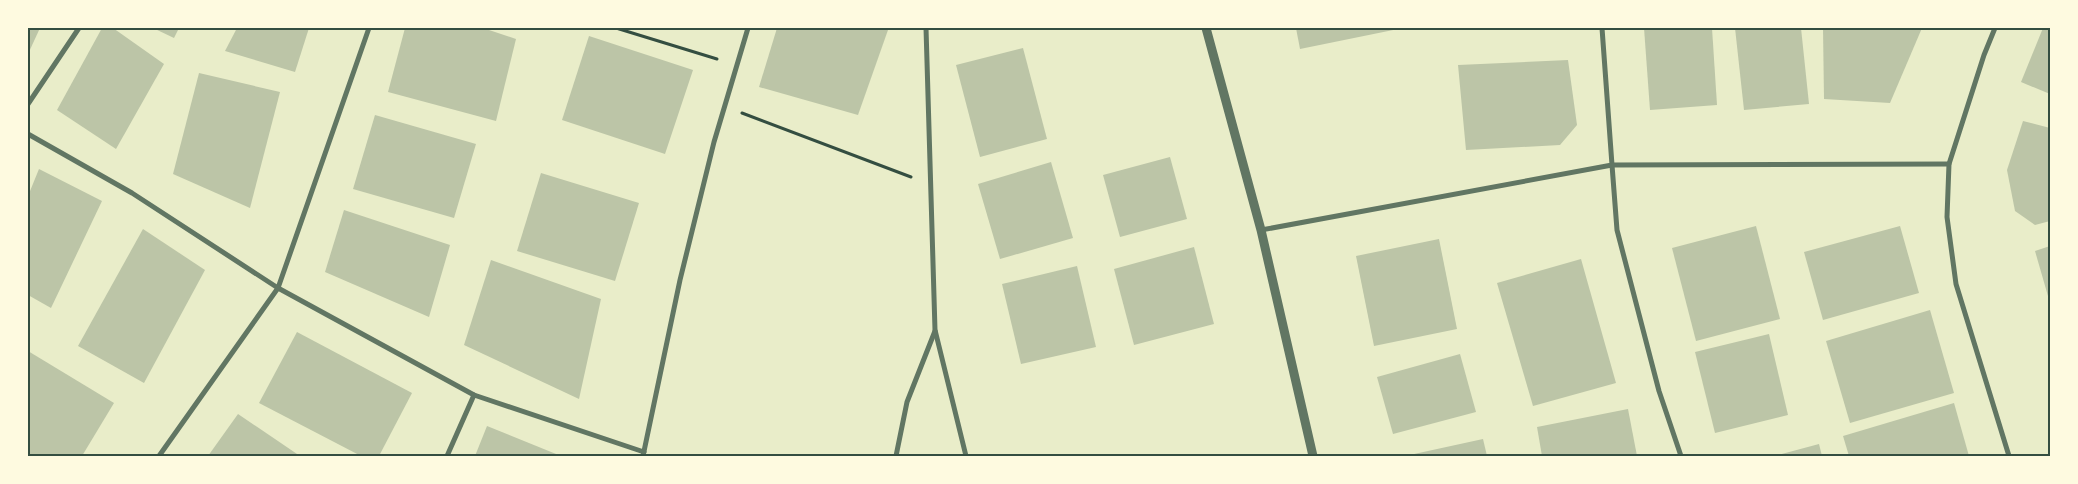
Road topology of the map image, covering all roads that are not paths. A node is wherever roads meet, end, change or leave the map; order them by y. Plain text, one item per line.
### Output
1 (79, 28) edge
2 (368, 28) edge
3 (748, 28) edge
4 (926, 28) edge
5 (1206, 28) edge
6 (1602, 28) edge
7 (1995, 28) edge
8 (28, 104) edge
9 (28, 134) edge
10 (1949, 164) junction
11 (1612, 165) junction
12 (1260, 230) junction
13 (278, 288) junction
14 (935, 330) junction
15 (474, 396) junction
16 (644, 454) edge
17 (159, 456) edge
18 (447, 456) edge
19 (896, 456) edge
20 (966, 456) edge
21 (1313, 456) edge
22 (1680, 456) edge
23 (2009, 456) edge

1 - 8 street
2 - 13 street
3 - 16 street
4 - 14 street
5 - 12 street
6 - 11 street
7 - 10 street
9 - 13 street
10 - 11 street
10 - 23 street
11 - 12 street
11 - 22 street
12 - 21 street
13 - 15 street
13 - 17 street
14 - 19 street
14 - 20 street
15 - 16 street
15 - 18 street

